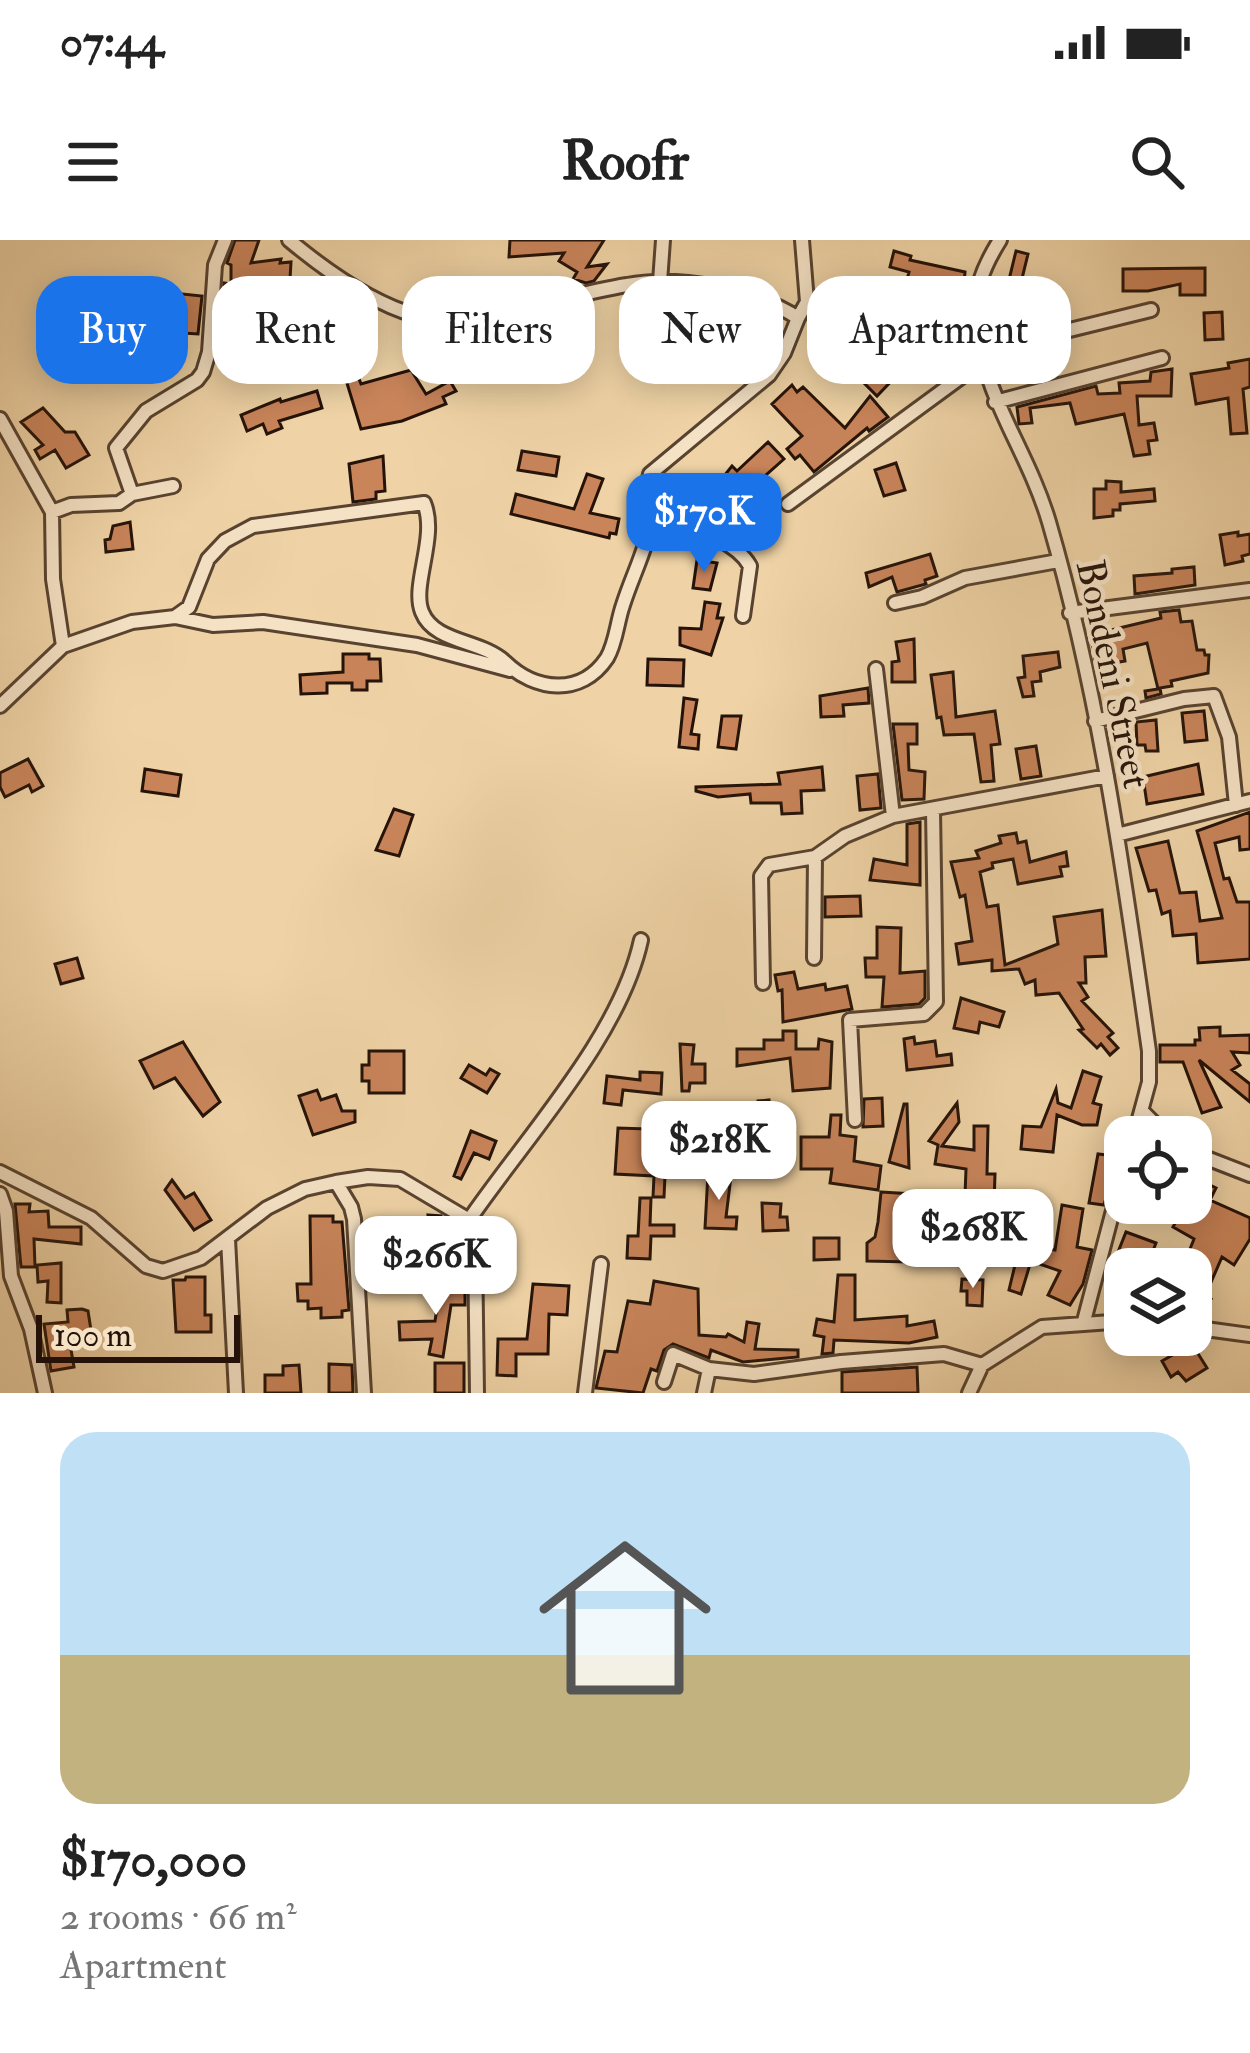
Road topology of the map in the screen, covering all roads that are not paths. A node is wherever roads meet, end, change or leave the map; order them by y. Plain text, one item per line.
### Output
1 (225, 240) edge
2 (289, 240) edge
3 (663, 240) edge
4 (802, 240) edge
5 (1000, 240) edge
6 (660, 276) edge
7 (983, 276) edge
8 (619, 286) edge
9 (783, 309) edge
10 (1151, 310) dead end
11 (798, 318) junction
12 (1071, 332) edge
13 (1162, 358) dead end
14 (946, 384) edge
15 (990, 384) edge
16 (995, 402) junction
17 (0, 419) edge
18 (173, 486) dead end
19 (132, 494) junction
20 (788, 504) dead end
21 (52, 512) junction
22 (652, 514) junction
23 (1058, 560) junction
24 (1250, 590) edge
25 (895, 603) dead end
26 (1070, 613) junction
27 (742, 616) dead end
28 (175, 617) junction
29 (63, 646) junction
30 (876, 669) dead end
31 (513, 671) junction
32 (0, 706) edge
33 (1095, 721) junction
34 (1107, 776) junction
35 (1243, 803) edge
36 (933, 810) junction
37 (893, 816) junction
38 (1117, 835) junction
39 (814, 857) junction
40 (640, 940) dead end
41 (814, 958) dead end
42 (764, 983) dead end
43 (1143, 1112) junction
44 (1142, 1116) edge
45 (1147, 1116) edge
46 (855, 1120) dead end
47 (1212, 1160) edge
48 (0, 1172) edge
49 (1250, 1175) edge
50 (335, 1182) junction
51 (0, 1194) edge
52 (469, 1220) junction
53 (1109, 1224) edge
54 (228, 1239) junction
55 (601, 1264) dead end
56 (1084, 1321) junction
57 (1104, 1321) edge
58 (1212, 1330) edge
59 (1250, 1335) edge
60 (982, 1365) junction
61 (710, 1369) junction
62 (664, 1382) dead end
63 (45, 1393) edge
64 (236, 1393) edge
65 (364, 1393) edge
66 (477, 1393) edge
67 (585, 1393) edge
68 (704, 1393) edge
69 (969, 1393) edge

1 - 19 street
2 - 8 street
3 - 6 street
4 - 11 street
5 - 7 street, Bondeni Street
9 - 11 street
10 - 12 street
11 - 22 street
13 - 16 street
14 - 20 street
15 - 16 street, Bondeni Street
16 - 23 street, Bondeni Street
17 - 21 street
18 - 19 street
19 - 21 street
21 - 29 street
22 - 27 street
22 - 31 street
23 - 25 street
23 - 26 street, Bondeni Street
24 - 26 street
26 - 33 street, Bondeni Street
28 - 29 street
28 - 31 street
28 - 31 street
29 - 32 street
30 - 37 street
33 - 34 street, Bondeni Street
33 - 35 street
34 - 36 street
34 - 38 street, Bondeni Street
35 - 38 street
36 - 37 street
36 - 46 street
37 - 39 street
38 - 43 street, Bondeni Street
39 - 41 street
39 - 42 street
40 - 52 street
43 - 44 street, Bondeni Street
43 - 45 street
47 - 49 street
48 - 54 street
50 - 52 street
50 - 54 street
50 - 65 street
51 - 63 street
52 - 66 street
53 - 56 street
54 - 64 street
55 - 67 street
56 - 57 street
56 - 60 street
58 - 59 street
60 - 61 street
60 - 69 street
61 - 62 street
61 - 68 street

